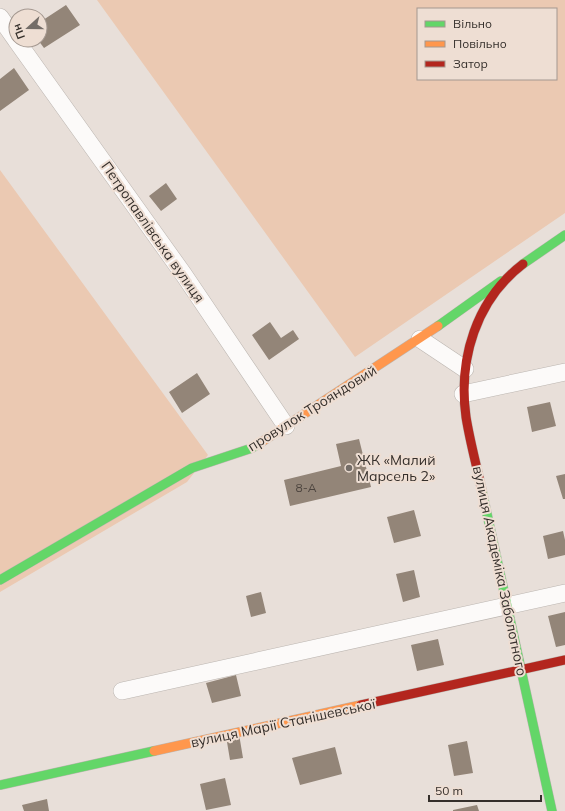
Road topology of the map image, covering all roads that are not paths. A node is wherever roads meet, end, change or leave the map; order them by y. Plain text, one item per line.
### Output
1 (0, 17) edge
2 (8, 28) edge
3 (22, 48) edge
4 (565, 235) edge
5 (509, 275) junction
6 (420, 339) junction
7 (465, 369) junction
8 (565, 372) edge
9 (463, 394) junction
10 (286, 426) junction
11 (0, 580) edge
12 (565, 593) edge
13 (507, 606) junction
14 (565, 660) edge
15 (521, 670) junction
16 (122, 691) dead end
17 (0, 785) edge
18 (552, 811) edge

1 - 2 street, Петропавлівська вулиця
3 - 10 street, Петропавлівська вулиця
4 - 5 street
5 - 6 street, провулок Трояндовий
5 - 7 street, вулиця Академіка Заболотного
6 - 7 street
6 - 10 street, провулок Трояндовий
7 - 9 street, вулиця Академіка Заболотного
8 - 9 street
9 - 13 street, вулиця Академіка Заболотного
10 - 11 street, провулок Трояндовий
12 - 13 street
13 - 15 street, вулиця Академіка Заболотного
13 - 16 street
14 - 15 street, вулиця Марії Станішевської
15 - 17 street, вулиця Марії Станішевської
15 - 18 street, вулиця Академіка Заболотного

